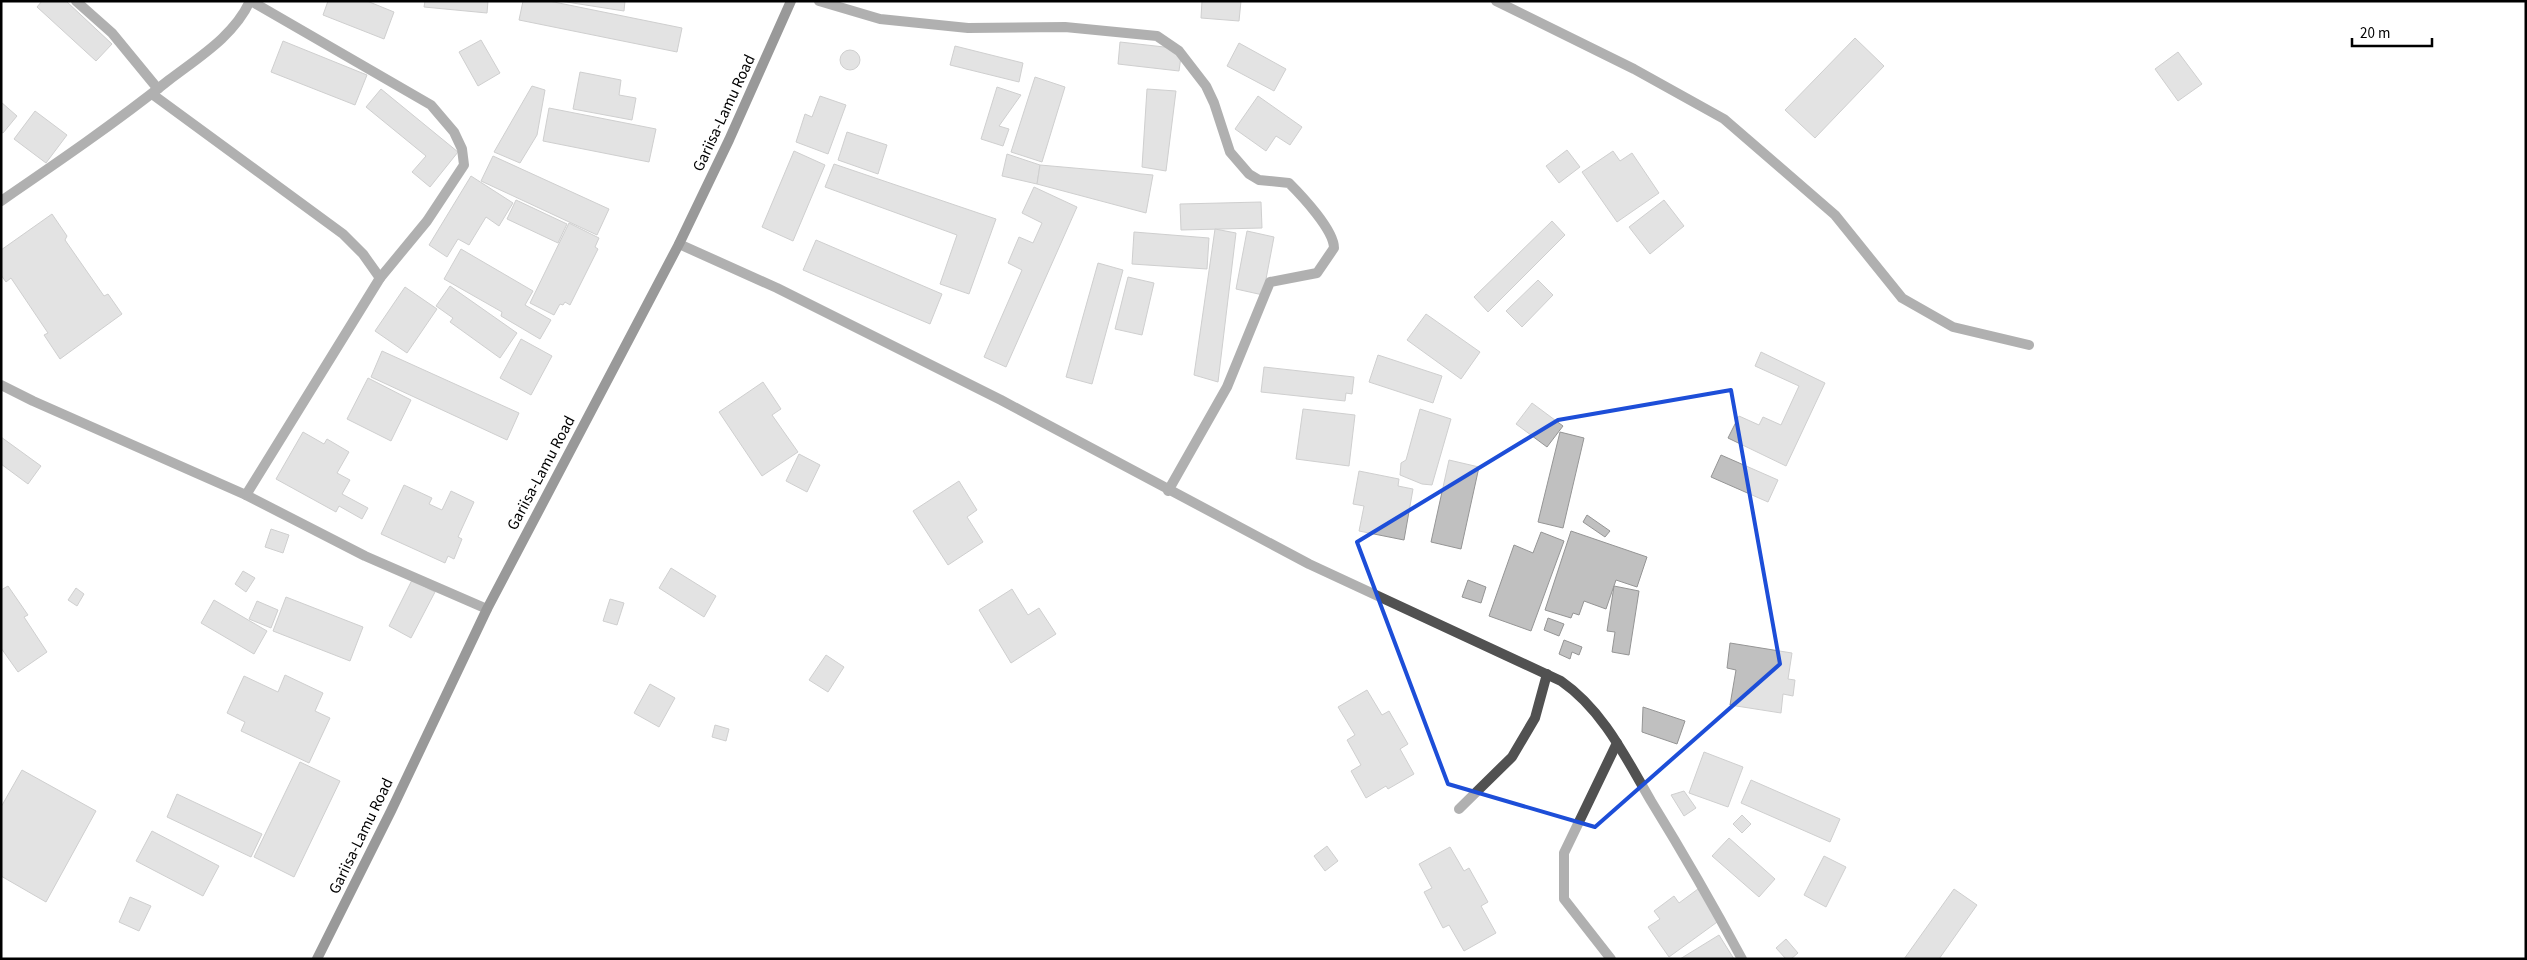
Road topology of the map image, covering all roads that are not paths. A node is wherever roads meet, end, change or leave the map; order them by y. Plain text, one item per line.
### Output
1 (76, 1) edge
2 (251, 1) edge
3 (791, 1) edge
4 (820, 1) edge
5 (1496, 1) edge
6 (155, 92) junction
7 (1, 201) edge
8 (679, 244) junction
9 (380, 278) junction
10 (2029, 345) dead end
11 (1, 385) edge
12 (1168, 491) junction
13 (246, 495) junction
14 (487, 609) junction
15 (1547, 674) junction
16 (1617, 743) junction
17 (1459, 809) dead end
18 (317, 959) edge
19 (1611, 959) edge
20 (1742, 959) edge

1 - 6 street
2 - 6 street
2 - 9 street
3 - 8 street, Gariisa-Lamu Road
4 - 12 street
5 - 10 street
6 - 7 street
6 - 9 street
8 - 12 street
8 - 14 street, Gariisa-Lamu Road
9 - 13 street
11 - 13 street
12 - 15 street
13 - 14 street
14 - 18 street, Gariisa-Lamu Road
15 - 16 street
15 - 17 street
16 - 19 street
16 - 20 street

